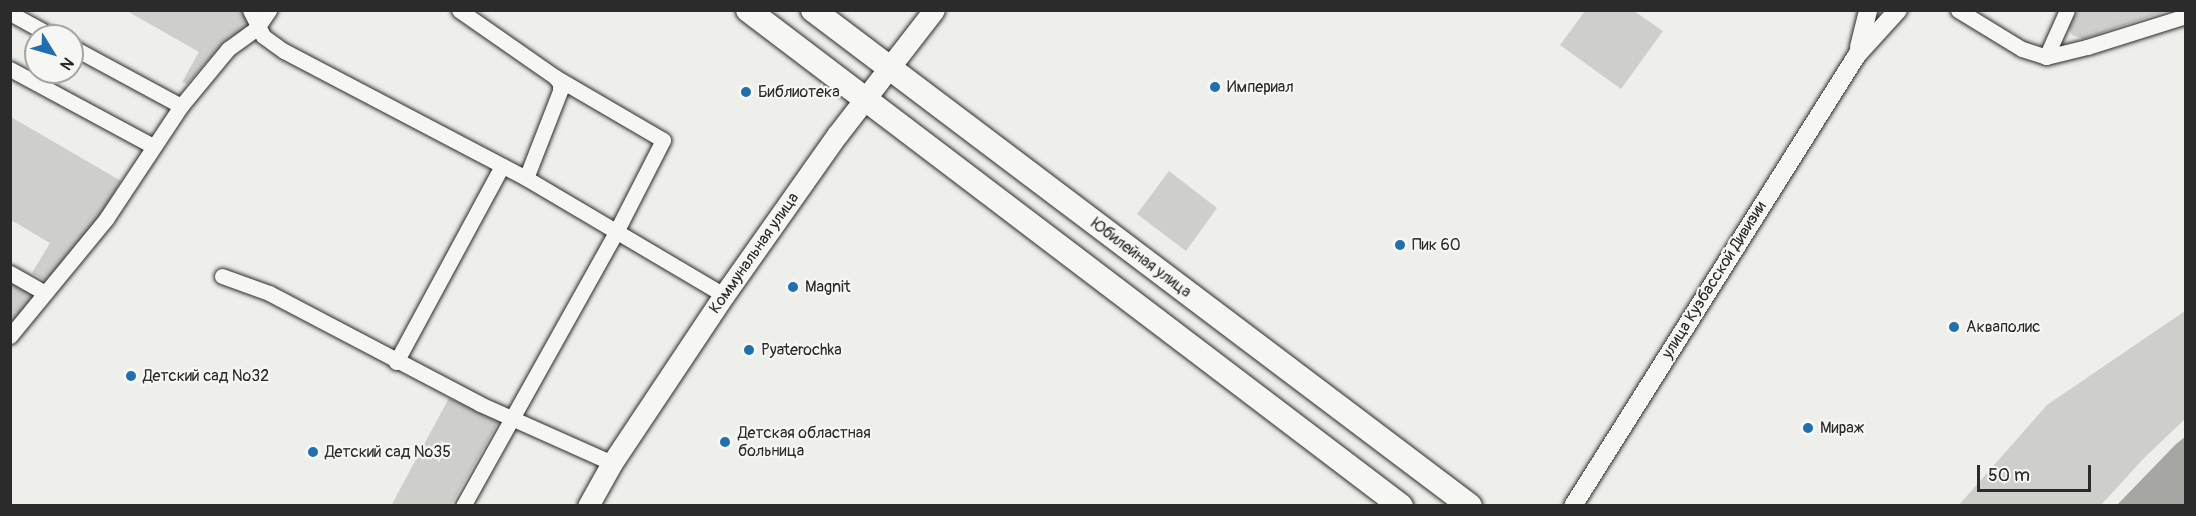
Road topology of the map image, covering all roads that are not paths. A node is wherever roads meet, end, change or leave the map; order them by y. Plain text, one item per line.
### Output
1 (250, 10) edge
2 (269, 10) edge
3 (459, 10) edge
4 (748, 10) edge
5 (813, 10) edge
6 (934, 10) edge
7 (1868, 10) edge
8 (1898, 10) edge
9 (1958, 10) edge
10 (2067, 10) edge
11 (10, 13) edge
12 (2186, 16) edge
13 (30, 24) edge
14 (257, 28) junction
15 (84, 53) edge
16 (1857, 55) junction
17 (2046, 57) junction
18 (889, 67) junction
19 (10, 69) edge
20 (555, 77) junction
21 (864, 99) junction
22 (181, 106) junction
23 (153, 146) junction
24 (502, 166) junction
25 (526, 178) junction
26 (617, 230) junction
27 (10, 273) edge
28 (222, 276) dead end
29 (45, 293) junction
30 (724, 294) junction
31 (10, 336) edge
32 (396, 362) junction
33 (511, 419) junction
34 (612, 462) junction
35 (463, 506) edge
36 (588, 506) edge
37 (1401, 506) edge
38 (1470, 506) edge
39 (1573, 506) edge

1 - 14 street
2 - 14 street
3 - 20 street
4 - 21 highway
5 - 18 highway, Юбилейная улица
6 - 18 main road, Коммунальная улица
7 - 16 street, улица Кузбасской Дивизии
8 - 16 street, улица Кузбасской Дивизии
9 - 17 street
10 - 17 street
11 - 13 street
12 - 17 street
14 - 22 street
14 - 24 street
15 - 22 street
16 - 39 street, улица Кузбасской Дивизии
18 - 21 main road, Коммунальная улица
18 - 38 highway, Юбилейная улица
19 - 23 street
20 - 25 street
20 - 26 street
21 - 30 main road, Коммунальная улица
21 - 37 highway
22 - 23 street
23 - 29 street
24 - 25 street
24 - 32 street
25 - 26 street
26 - 30 street
26 - 33 street
27 - 29 street
28 - 32 street
29 - 31 street
30 - 34 main road, Коммунальная улица
32 - 33 street
33 - 34 street
33 - 35 street
34 - 36 main road, Коммунальная улица

